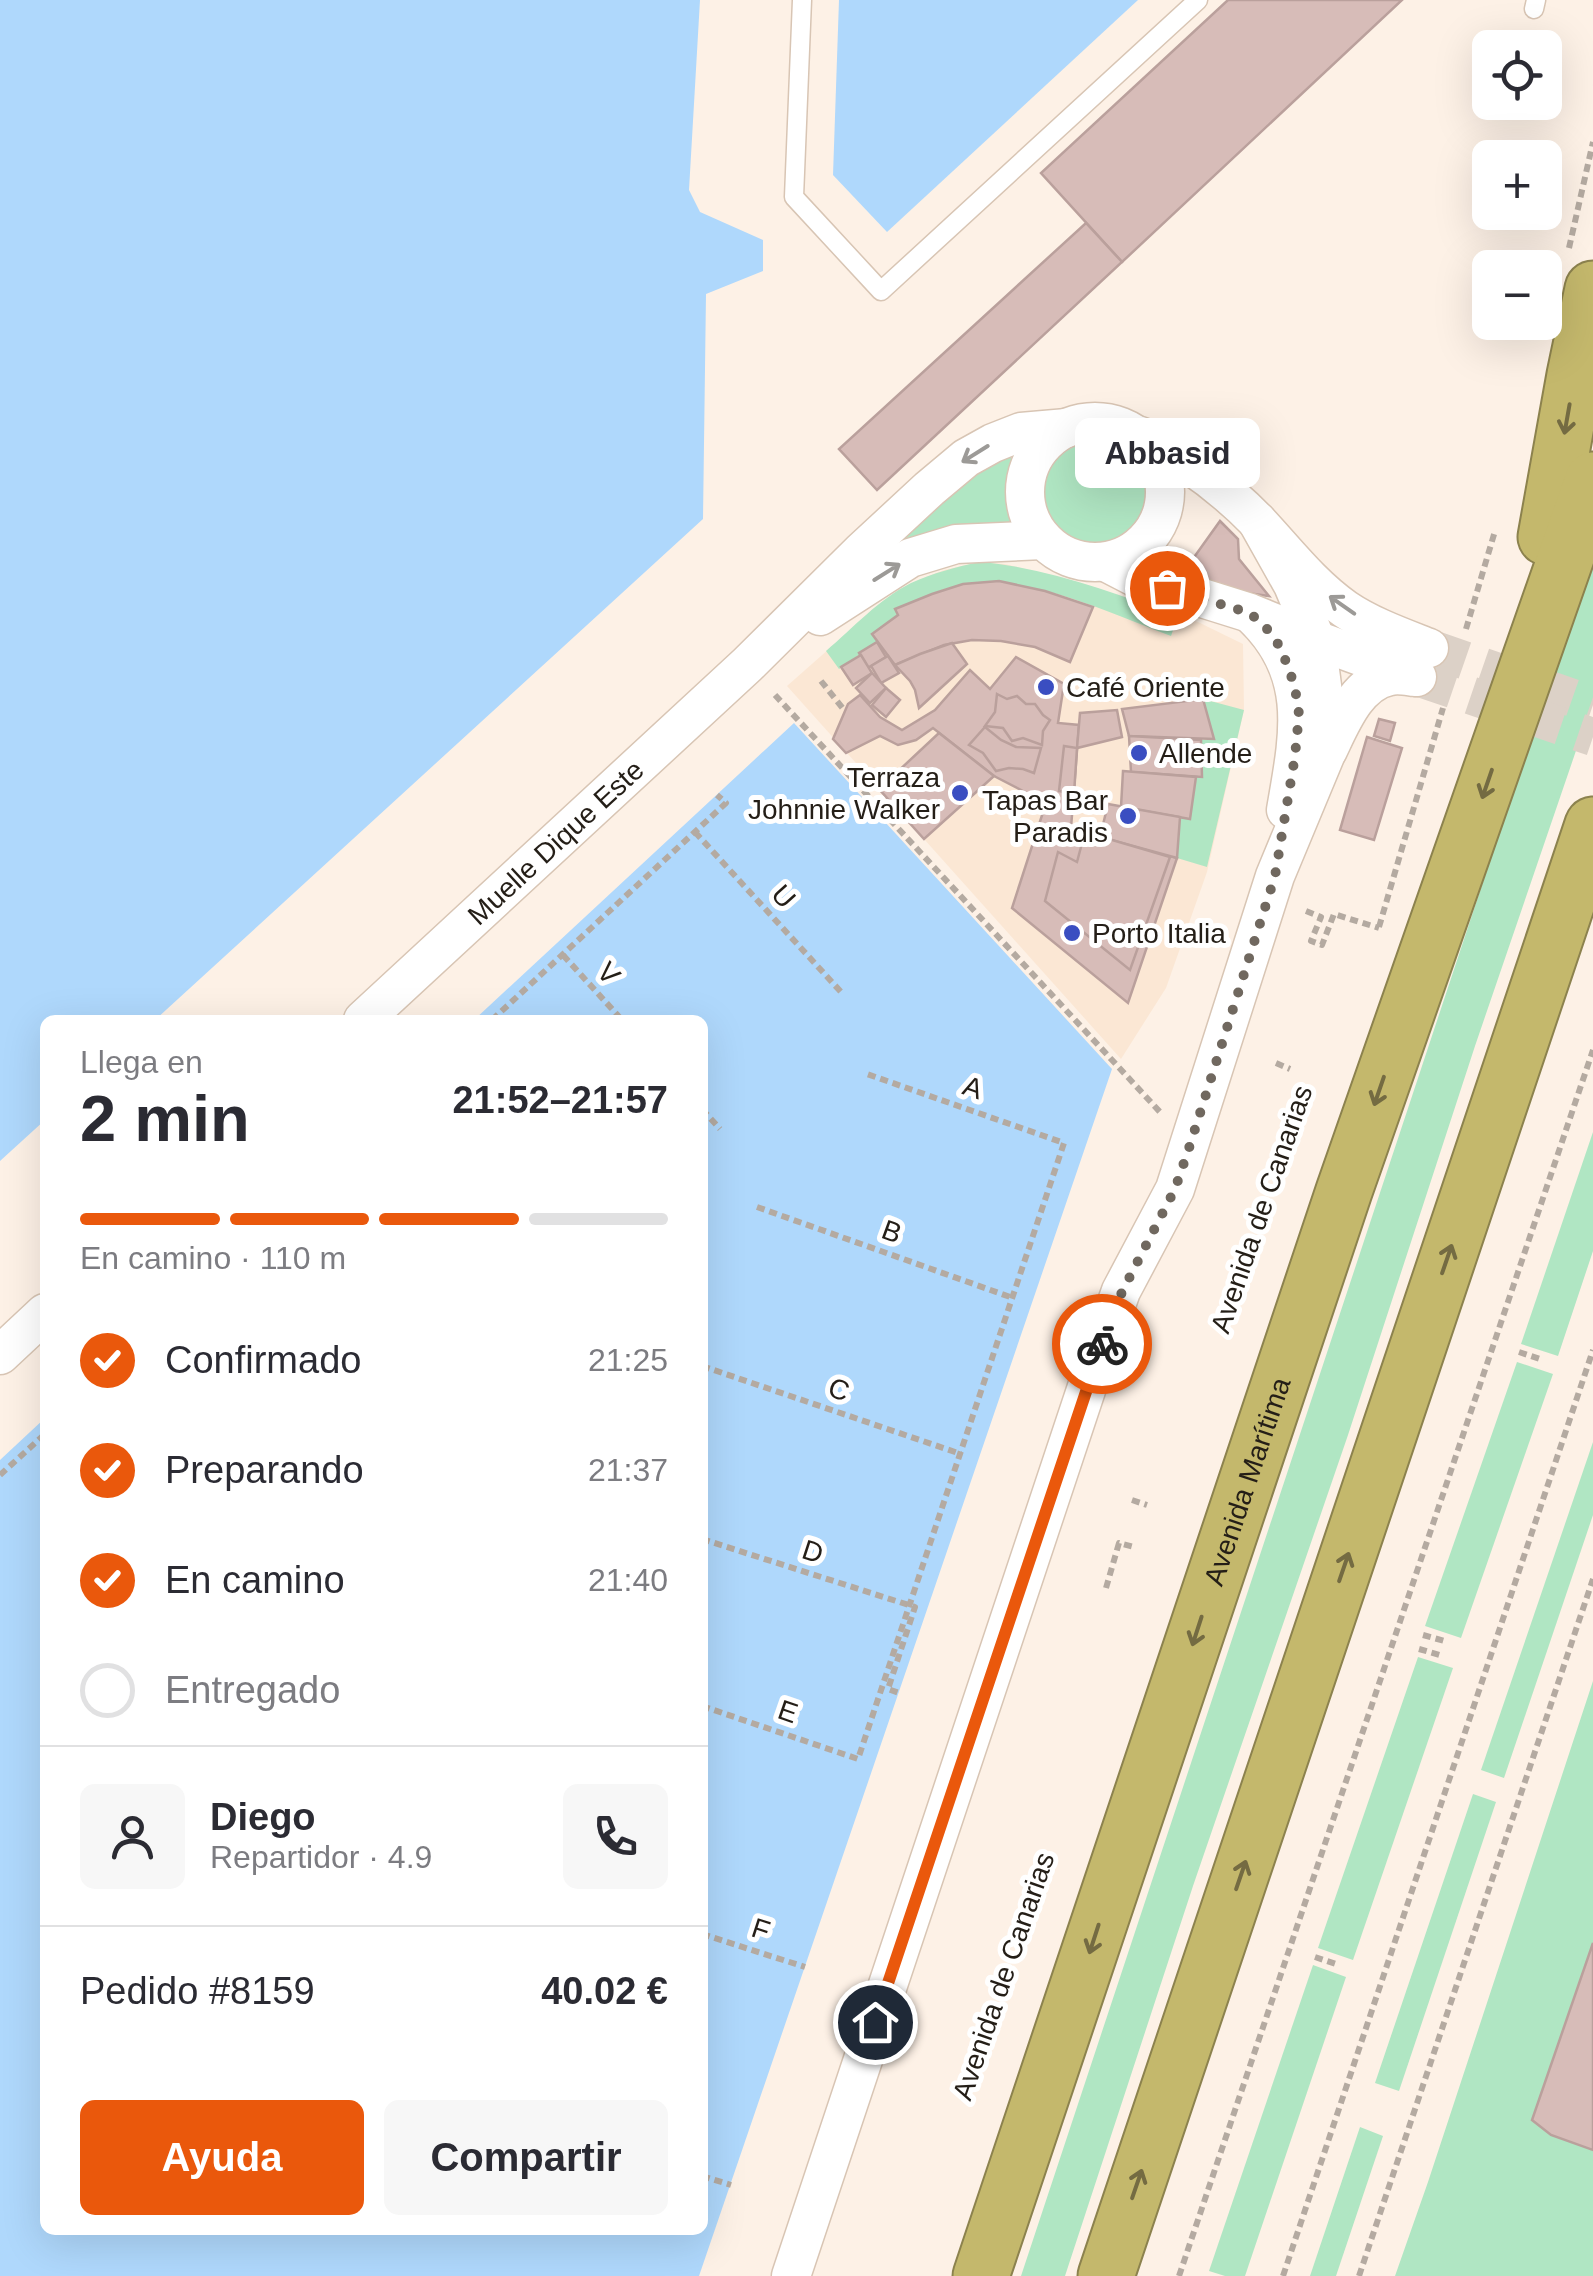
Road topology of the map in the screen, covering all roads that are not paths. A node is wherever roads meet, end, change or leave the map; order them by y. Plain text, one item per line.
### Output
1 (802, 0) edge
2 (1198, 0) edge
3 (1580, 273) edge
4 (1067, 428) junction
5 (1126, 430) junction
6 (1593, 480) edge
7 (1257, 521) junction
8 (1043, 540) junction
9 (1106, 562) junction
10 (1250, 613) junction
11 (1316, 640) junction
12 (748, 664) junction
13 (1439, 666) junction
14 (1519, 692) junction
15 (1327, 751) junction
16 (1593, 825) edge
17 (1272, 886) junction
18 (368, 1015) edge
19 (40, 1319) edge
20 (0, 1355) edge
21 (790, 2276) edge
22 (981, 2276) edge
23 (1106, 2276) edge

1 - 2 lane
3 -> 14 highway
4 - 5 street
4 - 8 street
4 -> 12 street, Muelle Dique Este
5 - 7 street
5 - 9 street
6 - 14 highway
7 - 11 street
13 -> 7 street
8 - 9 street
12 -> 8 street, Muelle Dique Este
9 - 10 street
10 - 11 street
10 - 17 street
11 - 13 street
11 - 15 street
12 - 18 street, Muelle Dique Este
13 - 15 street
14 -> 22 highway, Avenida Marítima
15 - 17 street
23 -> 16 highway
17 - 21 street
19 - 20 street

